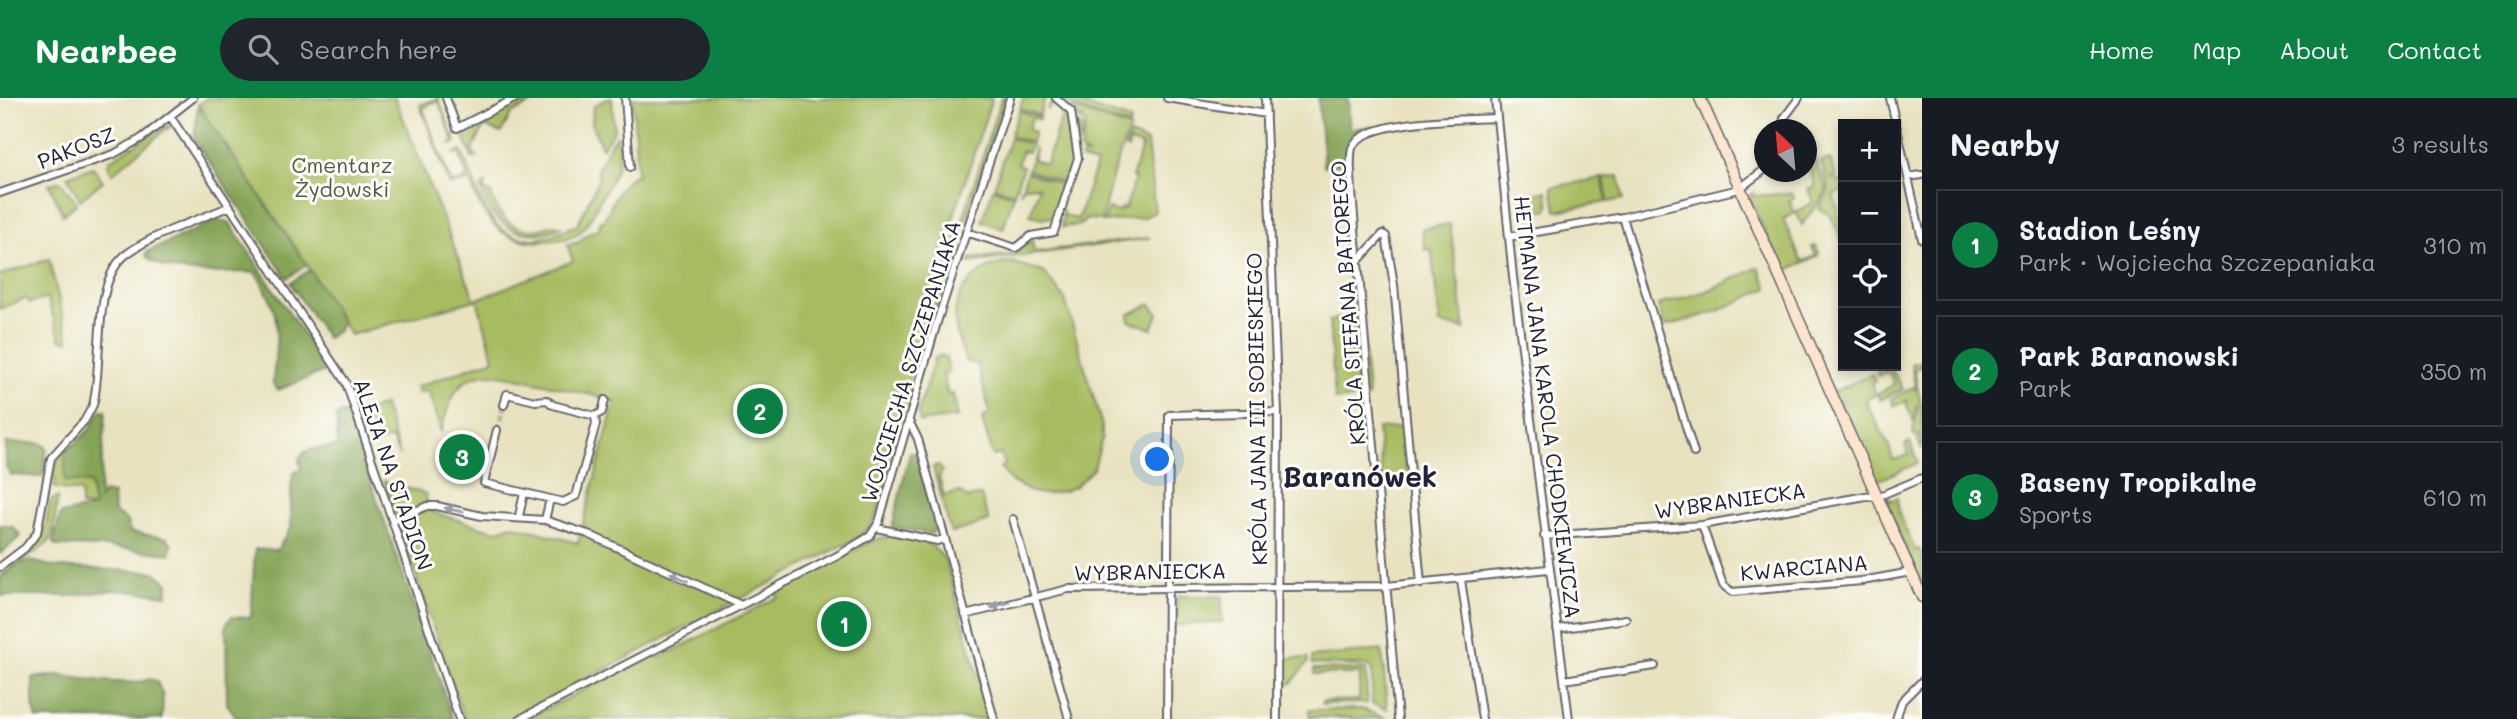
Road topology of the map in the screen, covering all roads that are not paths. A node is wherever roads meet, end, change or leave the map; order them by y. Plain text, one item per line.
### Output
1 (192, 98) edge
2 (446, 98) edge
3 (516, 98) edge
4 (625, 98) edge
5 (1010, 98) edge
6 (1055, 98) edge
7 (1167, 98) edge
8 (1265, 98) edge
9 (1495, 98) edge
10 (1700, 98) edge
11 (1799, 98) edge
12 (1890, 98) edge
13 (1266, 114) junction
14 (170, 116) junction
15 (1496, 118) junction
16 (1784, 119) edge
17 (630, 167) dead end
18 (1922, 175) edge
19 (1908, 177) junction
20 (1754, 178) edge
21 (1739, 189) junction
22 (0, 193) edge
23 (230, 206) junction
24 (1623, 218) junction
25 (966, 232) junction
26 (1508, 237) junction
27 (1922, 239) edge
28 (1358, 261) junction
29 (605, 400) dead end
30 (504, 405) dead end
31 (1278, 412) junction
32 (595, 416) junction
33 (909, 421) junction
34 (497, 430) tunnel mouth
35 (1694, 453) dead end
36 (1922, 478) edge
37 (524, 493) junction
38 (1877, 497) junction
39 (550, 499) junction
40 (519, 516) junction
41 (1013, 519) dead end
42 (545, 520) junction
43 (393, 521) junction
44 (1702, 525) junction
45 (877, 528) junction
46 (1544, 536) junction
47 (944, 539) junction
48 (0, 567) edge
49 (1548, 569) junction
50 (1911, 572) junction
51 (1461, 580) junction
52 (1421, 584) junction
53 (1387, 586) junction
54 (1277, 587) junction
55 (1168, 589) junction
56 (1035, 596) junction
57 (1922, 597) edge
58 (741, 604) junction
59 (965, 615) junction
60 (1626, 619) dead end
61 (1557, 629) junction
62 (1655, 666) dead end
63 (1564, 680) junction
64 (1922, 681) edge
65 (459, 719) edge
66 (520, 719) edge
67 (994, 719) edge
68 (1069, 719) edge
69 (1167, 719) edge
70 (1277, 719) edge
71 (1398, 719) edge
72 (1482, 719) edge
73 (1569, 719) edge
74 (1896, 719) edge

1 - 14 street, PAKOSZ
2 - 3 street
4 - 17 street
5 - 25 street, WOJCIECHA SZCZEPANIAKA
6 - 25 street
7 - 13 street
8 - 13 street, KRÓLA JANA III SOBIESKIEGO
9 - 15 street, HETMANA JANA KAROLA CHODKIEWICZA
10 - 21 street
11 - 16 street
12 - 19 street
13 - 31 street, KRÓLA JANA III SOBIESKIEGO
14 - 22 street, PAKOSZ
14 - 23 street, ALEJA NA STADION
15 - 26 street, HETMANA JANA KAROLA CHODKIEWICZA
15 - 28 street, KRÓLA STEFANA BATOREGO
18 - 19 street
19 - 27 street
20 - 21 street
21 - 24 street
21 - 38 street
23 - 43 street, ALEJA NA STADION
23 - 48 street
24 - 26 street
24 - 35 street
25 - 33 street, WOJCIECHA SZCZEPANIAKA
26 - 46 street, HETMANA JANA KAROLA CHODKIEWICZA
28 - 52 street
28 - 53 street, KRÓLA STEFANA BATOREGO
29 - 32 street
30 - 32 street
31 - 54 street, KRÓLA JANA III SOBIESKIEGO
31 - 55 street
32 - 39 street
33 - 45 street, WOJCIECHA SZCZEPANIAKA
33 - 47 street
34 - 37 street
36 - 38 street, WYBRANIECKA
37 - 39 street
37 - 40 street
38 - 44 street, WYBRANIECKA
38 - 50 street
39 - 42 street
40 - 42 street
40 -> 43 street
41 - 56 street
58 -> 42 street
43 - 65 street, ALEJA NA STADION
44 - 46 street, WYBRANIECKA
44 - 50 street, KWARCIANA
45 - 47 street
45 - 58 street, WOJCIECHA SZCZEPANIAKA
46 - 49 street, HETMANA JANA KAROLA CHODKIEWICZA
47 - 59 street
49 - 51 street, WYBRANIECKA
49 - 61 street, HETMANA JANA KAROLA CHODKIEWICZA
50 - 57 street
51 - 52 street, WYBRANIECKA
51 - 72 street
52 - 53 street, WYBRANIECKA
53 - 54 street, WYBRANIECKA
53 - 71 street, KRÓLA STEFANA BATOREGO
54 - 55 street, WYBRANIECKA
54 - 70 street, KRÓLA JANA III SOBIESKIEGO
55 - 56 street, WYBRANIECKA
55 - 69 street
56 -> 59 street, WYBRANIECKA
56 - 68 street
58 - 66 street, WOJCIECHA SZCZEPANIAKA
59 - 67 street
60 - 61 street
61 - 63 street, HETMANA JANA KAROLA CHODKIEWICZA
62 - 63 street
63 - 73 street, HETMANA JANA KAROLA CHODKIEWICZA
64 - 74 street

